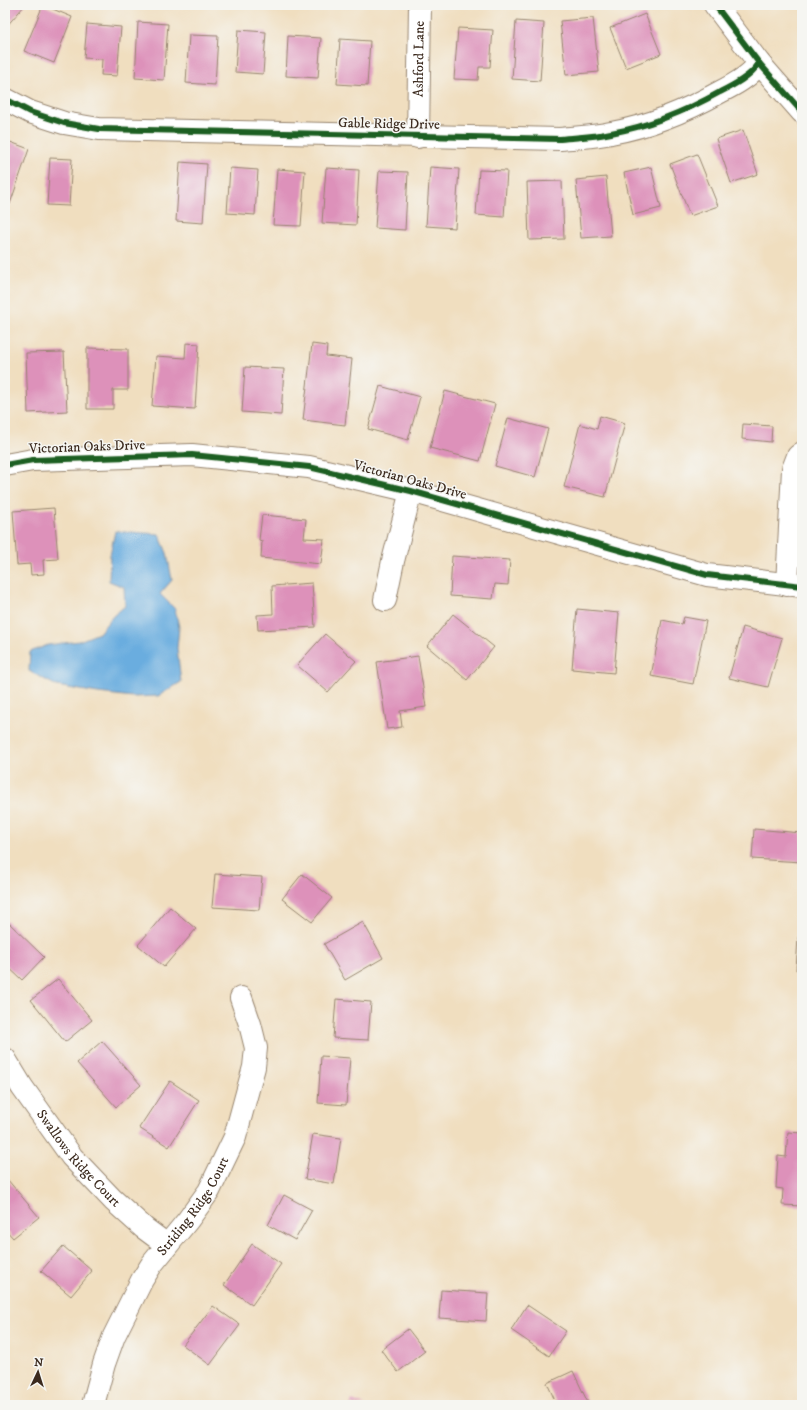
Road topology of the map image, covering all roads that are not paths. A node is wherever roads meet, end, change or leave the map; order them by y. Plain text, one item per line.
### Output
1 (420, 5) edge
2 (715, 5) edge
3 (760, 63) junction
4 (5, 99) edge
5 (802, 112) edge
6 (418, 137) junction
7 (802, 453) edge
8 (5, 465) edge
9 (411, 491) junction
10 (795, 585) edge
11 (385, 600) dead end
12 (241, 998) dead end
13 (5, 1058) edge
14 (167, 1245) junction
15 (93, 1405) edge

1 - 6 street, Ashford Lane
2 - 3 street
3 - 5 street
3 - 6 street, Gable Ridge Drive
4 - 6 street, Gable Ridge Drive
7 - 10 street
8 - 9 street, Victorian Oaks Drive
9 - 10 street, Victorian Oaks Drive
9 - 11 street
12 - 14 street, Striding Ridge Court
13 - 14 street, Swallows Ridge Court
14 - 15 street, Striding Ridge Court

